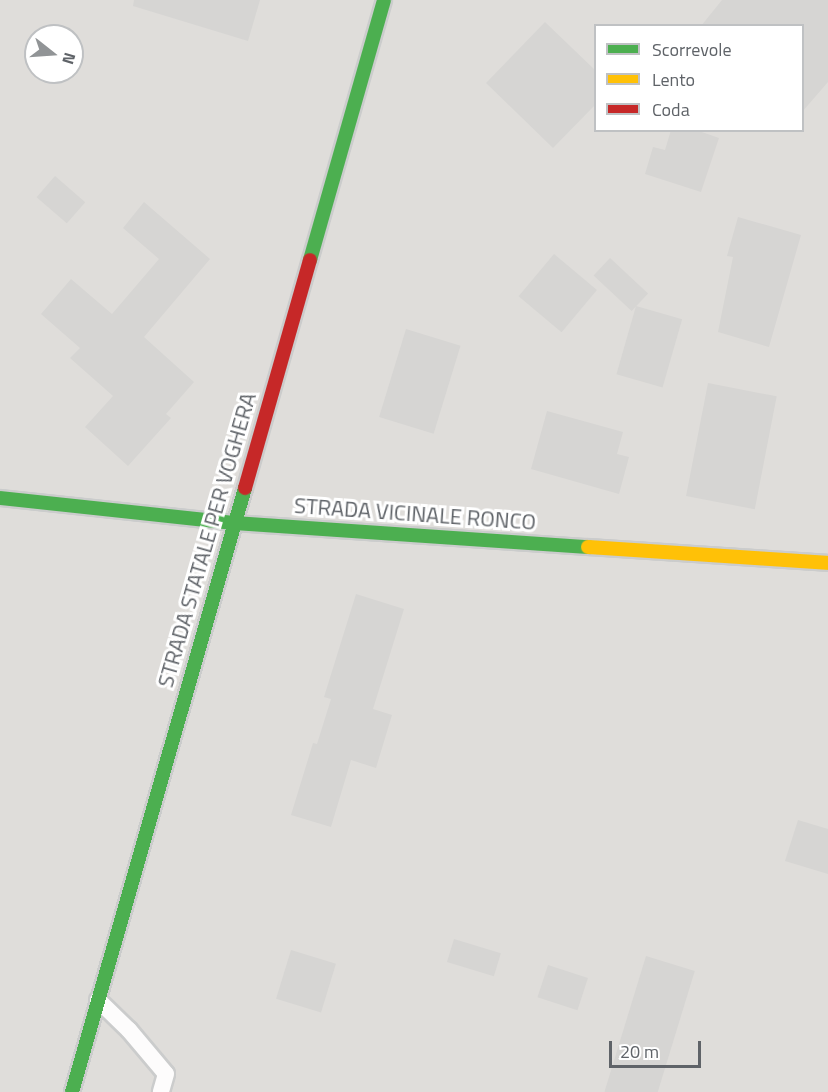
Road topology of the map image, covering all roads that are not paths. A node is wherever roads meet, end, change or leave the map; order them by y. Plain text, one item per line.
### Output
1 (384, 0) edge
2 (0, 498) edge
3 (234, 523) junction
4 (828, 562) edge
5 (98, 1000) junction
6 (72, 1092) edge
7 (161, 1092) edge

1 - 3 main road, STRADA STATALE PER VOGHERA
2 - 3 main road, STRADA VICINALE RONCO
3 - 4 main road, STRADA VICINALE RONCO
3 - 5 main road, STRADA STATALE PER VOGHERA
5 - 6 main road, STRADA STATALE PER VOGHERA
5 - 7 lane

